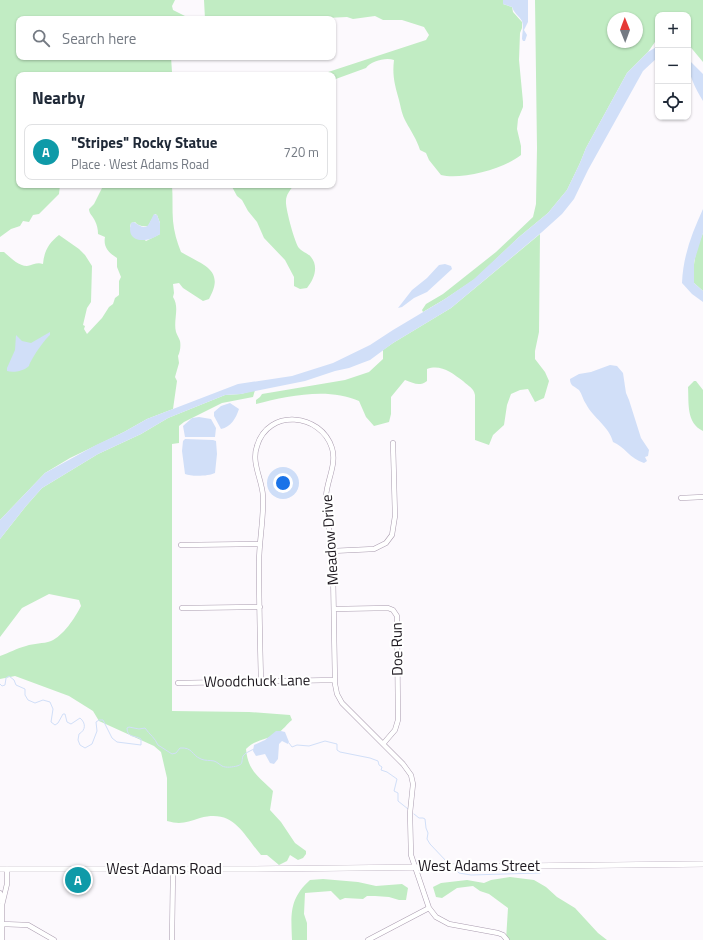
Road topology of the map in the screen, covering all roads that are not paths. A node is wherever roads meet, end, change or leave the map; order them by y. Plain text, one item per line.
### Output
1 (393, 443) dead end
2 (703, 497) edge
3 (681, 498) dead end
4 (260, 544) junction
5 (181, 545) dead end
6 (332, 551) junction
7 (260, 607) junction
8 (182, 608) dead end
9 (334, 609) junction
10 (335, 680) junction
11 (261, 681) junction
12 (178, 683) dead end
13 (383, 744) junction
14 (703, 864) edge
15 (415, 867) junction
16 (255, 868) joint
17 (0, 869) edge
18 (7, 869) junction
19 (172, 869) junction
20 (0, 893) edge
21 (2, 905) junction
22 (429, 908) junction
23 (2, 924) junction
24 (2, 940) edge
25 (54, 940) edge
26 (172, 940) edge
27 (368, 940) edge
28 (507, 940) edge

1 - 6 street
2 - 3 street
4 - 5 street
4 - 6 street, Meadow Drive
4 - 7 street, Meadow Drive
6 - 9 street, Meadow Drive
7 - 8 street
7 - 11 street, Meadow Drive
9 - 10 street, Meadow Drive
9 - 13 street, Doe Run
10 - 11 street, Woodchuck Lane
10 - 13 street, Meadow Drive
11 - 12 street, Woodchuck Lane
13 - 15 street, Meadow Drive
14 - 15 street, West Adams Street
15 - 16 street, West Adams Street
15 - 22 street, Meadow Drive
16 - 19 street, West Adams Road
17 - 18 street, West Adams Road
18 - 19 street, West Adams Road
18 - 21 street
19 - 26 street
20 - 21 street
21 - 23 street
22 - 27 street
22 - 28 street
23 - 24 street
23 - 25 street

